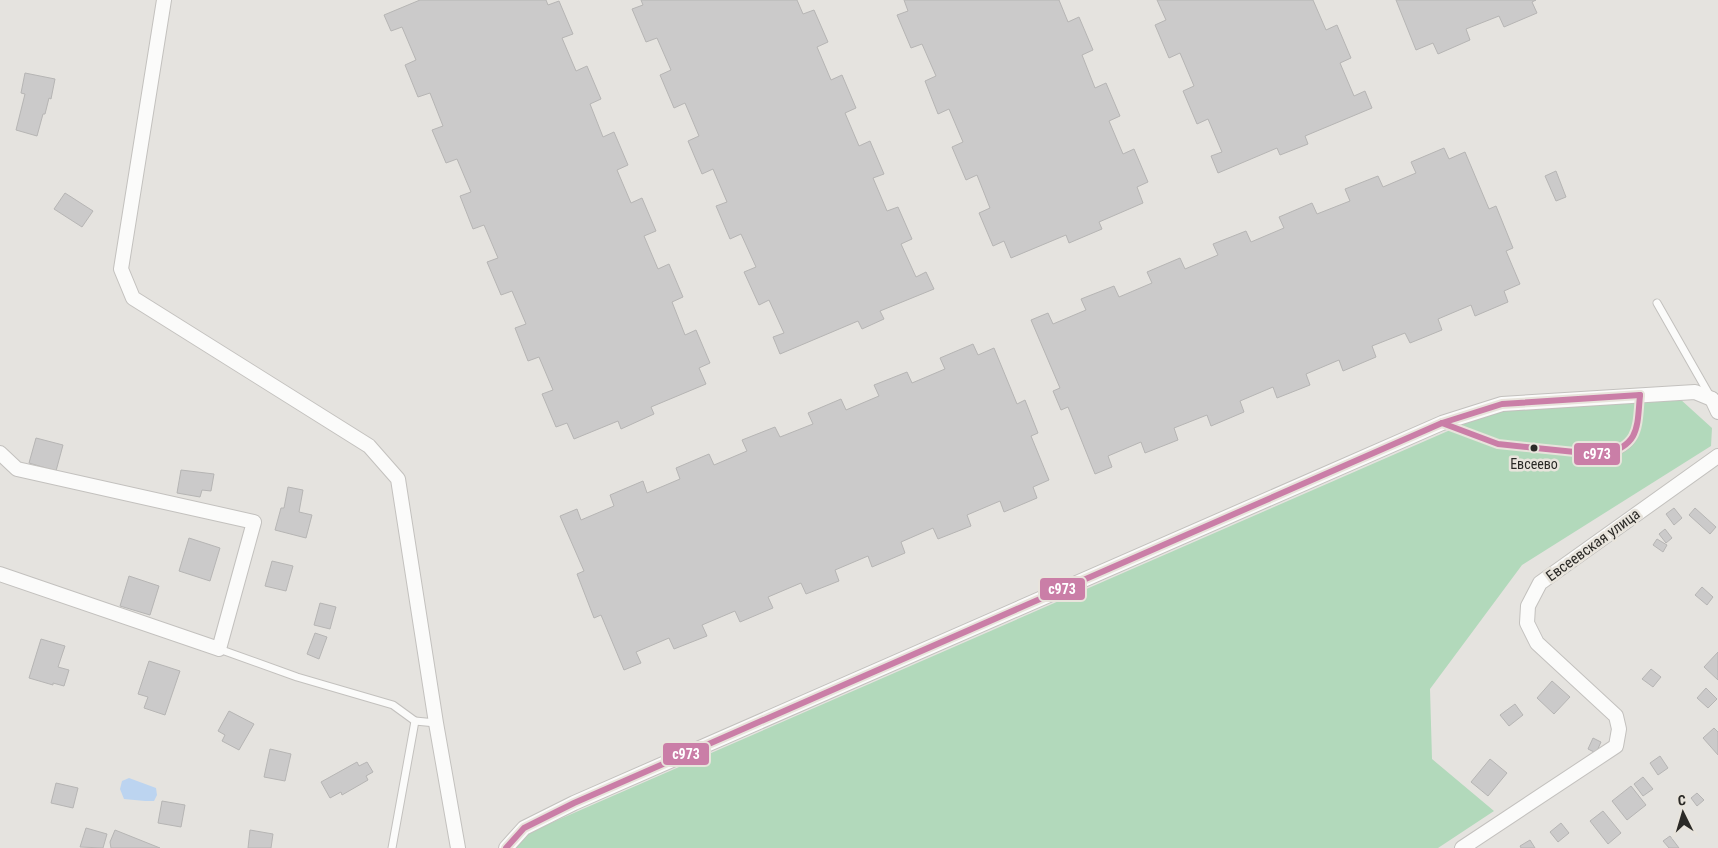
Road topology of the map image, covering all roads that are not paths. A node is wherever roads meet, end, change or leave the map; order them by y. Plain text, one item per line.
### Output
1 (164, 0) edge
2 (1658, 303) dead end
3 (1715, 394) edge
4 (1640, 395) junction
5 (1718, 412) edge
6 (1442, 424) junction
7 (0, 453) edge
8 (1718, 456) edge
9 (0, 574) edge
10 (219, 648) junction
11 (415, 721) junction
12 (436, 723) junction
13 (392, 848) edge
14 (458, 848) edge
15 (506, 848) edge
16 (1462, 848) edge

1 - 12 street
2 - 3 lane
3 - 4 street
3 - 5 street
4 - 6 street
4 - 6 lane
6 - 15 street
7 - 10 street
8 - 16 street, Евсеевская улица
9 - 10 street
10 - 11 lane
11 - 12 lane
11 - 13 lane
12 - 14 street

